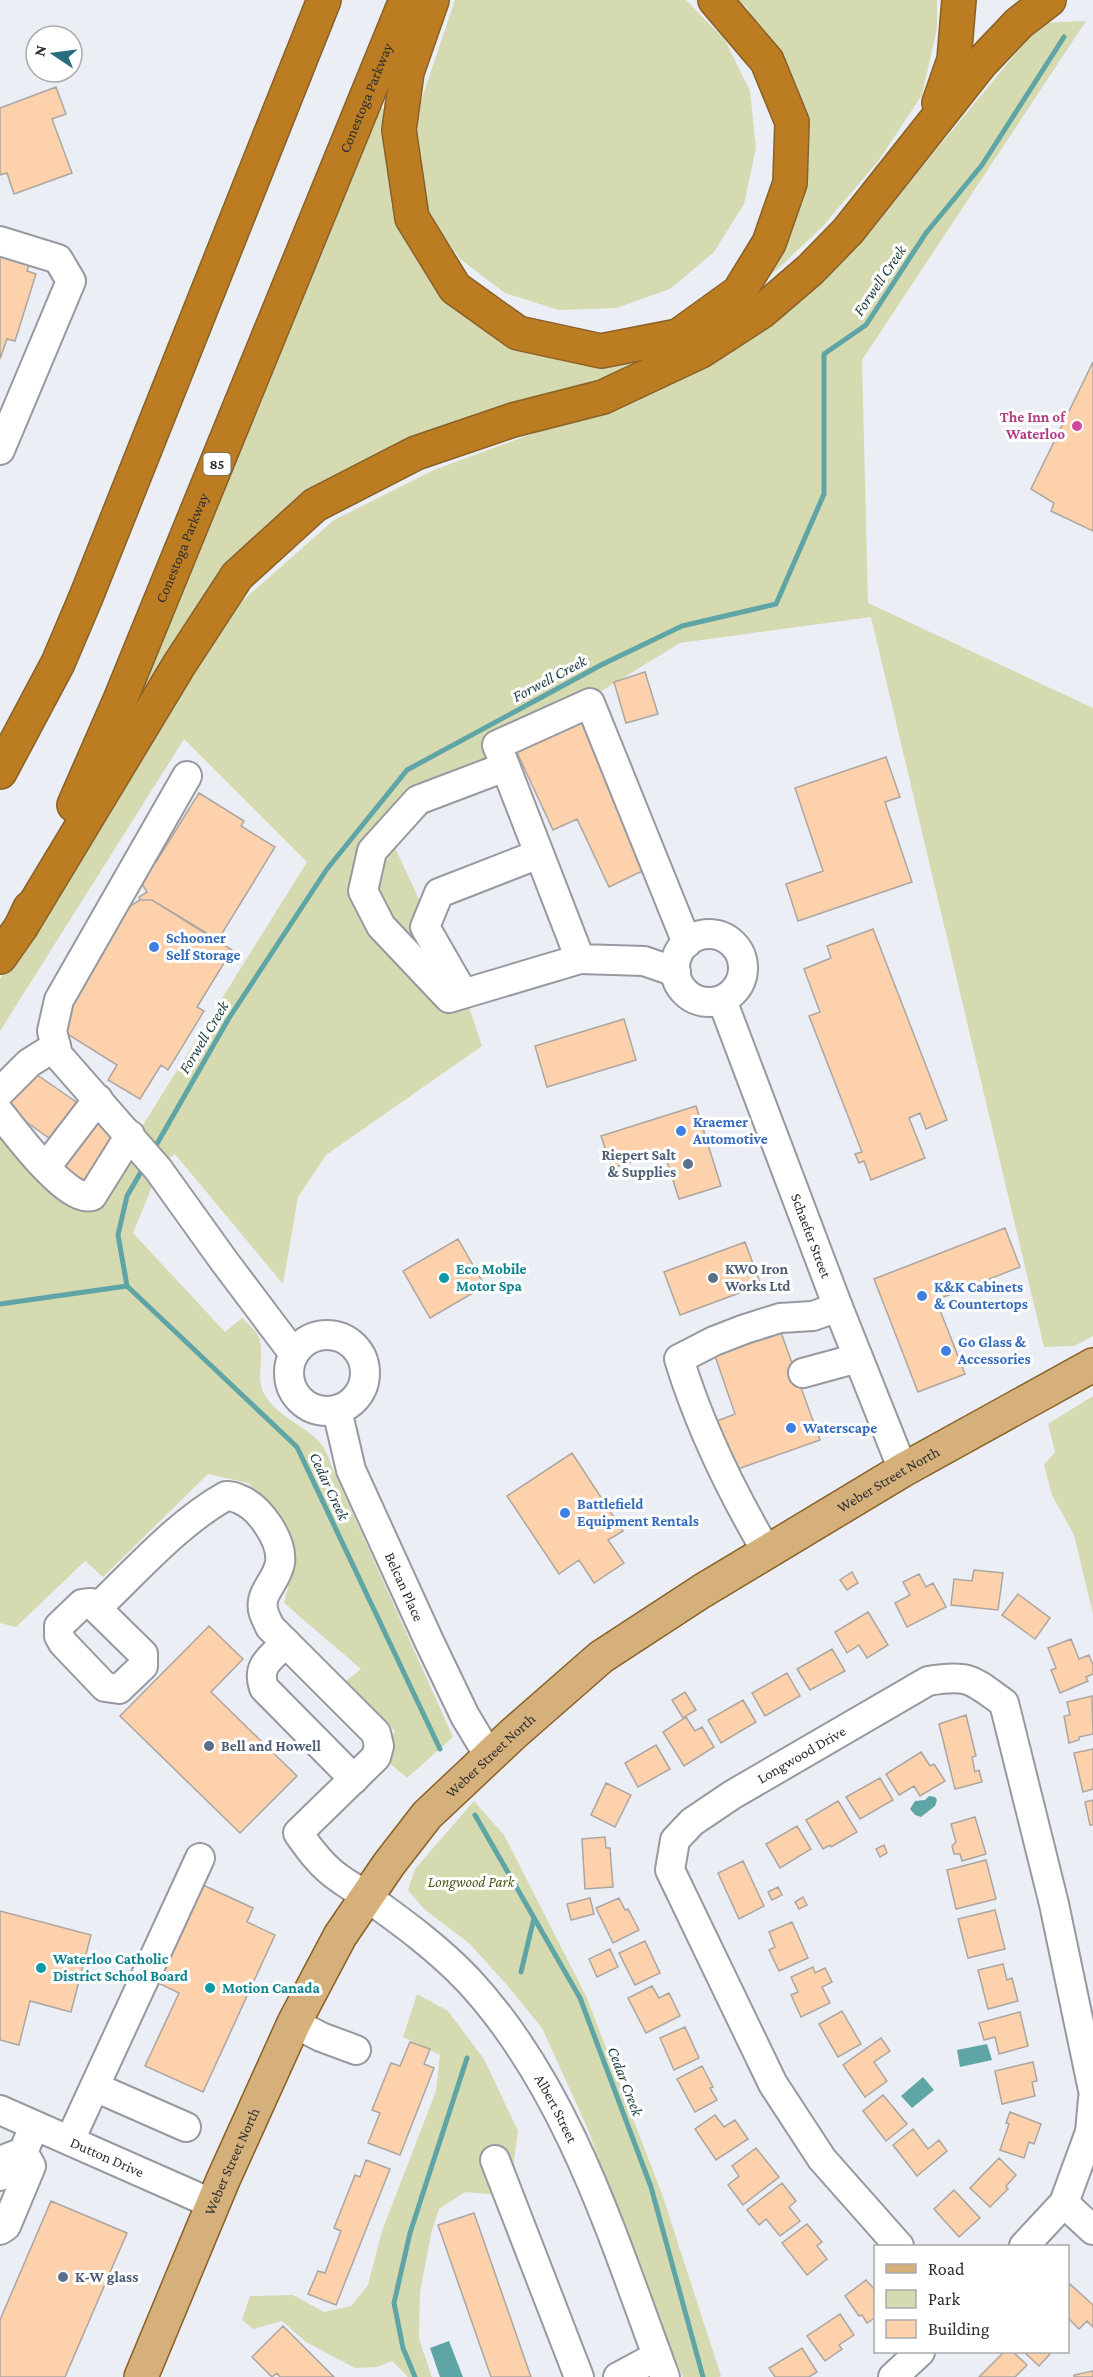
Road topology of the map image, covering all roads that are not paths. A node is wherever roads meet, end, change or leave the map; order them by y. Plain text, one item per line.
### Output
1 (324, 0) edge
2 (406, 0) edge
3 (432, 0) edge
4 (715, 0) edge
5 (959, 0) edge
6 (1049, 0) edge
7 (906, 159) junction
8 (0, 241) edge
9 (0, 450) edge
10 (505, 767) junction
11 (0, 772) edge
12 (187, 776) dead end
13 (539, 854) junction
14 (21, 927) junction
15 (687, 943) junction
16 (0, 957) edge
17 (580, 959) junction
18 (676, 972) junction
19 (463, 993) junction
20 (722, 1000) junction
21 (56, 1046) junction
22 (0, 1092) edge
23 (98, 1099) junction
24 (0, 1113) edge
25 (132, 1137) junction
26 (46, 1167) junction
27 (838, 1307) junction
28 (294, 1354) junction
29 (858, 1358) junction
30 (1093, 1365) edge
31 (803, 1373) dead end
32 (337, 1410) junction
33 (903, 1470) junction
34 (767, 1552) junction
35 (97, 1608) dead end
36 (286, 1642) junction
37 (489, 1756) junction
38 (354, 1779) junction
39 (200, 1858) dead end
40 (366, 1897) junction
41 (294, 2023) junction
42 (356, 2050) dead end
43 (95, 2087) junction
44 (1093, 2090) edge
45 (1093, 2099) edge
46 (0, 2110) edge
47 (35, 2125) junction
48 (186, 2127) dead end
49 (70, 2140) junction
50 (23, 2152) junction
51 (495, 2160) dead end
52 (0, 2176) edge
53 (1064, 2203) junction
54 (213, 2204) junction
55 (0, 2230) edge
56 (1093, 2230) edge
57 (897, 2245) edge
58 (1026, 2245) edge
59 (919, 2353) edge
60 (661, 2366) edge
61 (141, 2377) edge
62 (579, 2377) edge
63 (618, 2377) edge
64 (893, 2377) edge

1 - 11 highway
2 - 14 highway, Conestoga Parkway / 85
3 - 4 highway
5 - 7 highway
6 - 7 highway
7 - 14 highway
8 - 9 street
10 - 13 street
10 - 15 street
10 - 19 street
12 - 21 street
13 - 17 street
13 - 19 street
14 - 16 highway, Conestoga Parkway / 85
15 - 18 street
15 - 20 street
17 - 18 street
17 - 19 street
18 - 20 street
20 - 27 street, Schaefer Street
21 - 22 street
21 - 23 street
23 - 25 street
23 - 26 street
24 - 26 street
25 - 26 street
25 - 28 street
27 - 29 street, Schaefer Street
27 - 34 street
28 - 32 street
28 - 32 street
29 - 31 street
29 - 33 street, Schaefer Street
30 - 33 main road, Weber Street North
32 - 37 street, Belcan Place
33 - 34 main road, Weber Street North
34 - 37 main road, Weber Street North
35 - 36 street
36 - 38 street
36 - 38 street
37 - 40 main road, Weber Street North
38 - 40 street, Albert Street
39 - 43 street
40 - 41 main road, Weber Street North
40 - 60 street, Albert Street
41 - 42 street
41 - 54 main road, Weber Street North
43 - 48 street
43 - 49 street
44 - 57 street, Longwood Drive
45 - 53 street
46 - 47 street, Dutton Drive
47 - 49 street, Dutton Drive
47 - 50 street
49 - 54 street, Dutton Drive
50 - 52 street
50 - 55 street
51 - 62 street
53 - 56 street
53 - 58 street
54 - 61 main road, Weber Street North
59 - 64 street
60 - 63 street

